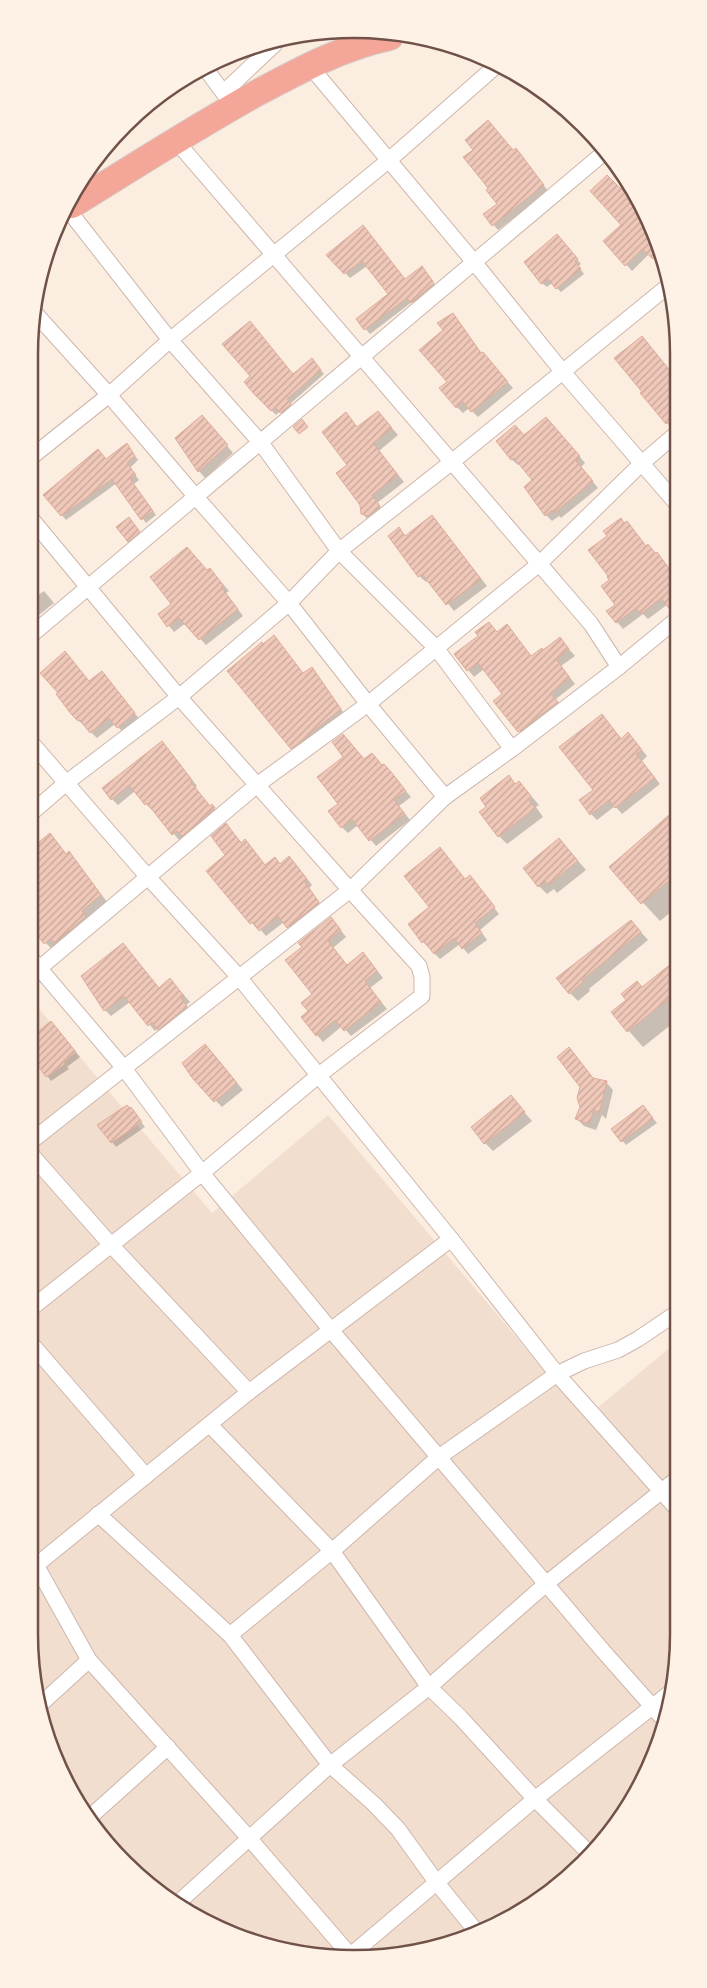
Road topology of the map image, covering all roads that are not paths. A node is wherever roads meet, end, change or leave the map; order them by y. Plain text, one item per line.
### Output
1 (382, 39) edge
2 (272, 48) edge
3 (309, 65) junction
4 (492, 70) edge
5 (209, 73) edge
6 (229, 99) junction
7 (176, 141) junction
8 (600, 156) edge
9 (389, 160) junction
10 (76, 203) edge
11 (70, 214) edge
12 (274, 255) junction
13 (474, 262) junction
14 (663, 290) edge
15 (39, 318) edge
16 (170, 340) junction
17 (361, 357) junction
18 (562, 371) junction
19 (109, 395) junction
20 (670, 439) edge
21 (261, 443) junction
22 (38, 452) edge
23 (453, 461) junction
24 (642, 463) junction
25 (670, 496) edge
26 (196, 497) junction
27 (38, 527) edge
28 (339, 551) junction
29 (539, 564) junction
30 (89, 587) junction
31 (289, 602) junction
32 (670, 625) edge
33 (38, 630) edge
34 (436, 648) junction
35 (619, 667) junction
36 (179, 696) junction
37 (368, 704) junction
38 (512, 749) junction
39 (38, 750) edge
40 (66, 783) junction
41 (257, 785) junction
42 (445, 797) junction
43 (38, 807) edge
44 (146, 876) junction
45 (350, 890) junction
46 (38, 969) edge
47 (38, 976) edge
48 (238, 976) junction
49 (123, 1067) junction
50 (319, 1075) junction
51 (38, 1136) edge
52 (38, 1162) edge
53 (202, 1173) junction
54 (451, 1239) junction
55 (111, 1245) junction
56 (38, 1303) edge
57 (670, 1318) edge
58 (330, 1329) junction
59 (38, 1351) edge
60 (557, 1374) junction
61 (249, 1392) junction
62 (210, 1425) junction
63 (440, 1457) junction
64 (146, 1476) junction
65 (670, 1484) edge
66 (661, 1490) junction
67 (670, 1501) edge
68 (98, 1514) junction
69 (332, 1552) junction
70 (38, 1559) edge
71 (38, 1576) edge
72 (547, 1584) junction
73 (230, 1635) junction
74 (89, 1660) junction
75 (429, 1687) junction
76 (45, 1700) edge
77 (662, 1700) edge
78 (654, 1707) junction
79 (659, 1714) edge
80 (168, 1747) junction
81 (330, 1765) junction
82 (535, 1799) junction
83 (94, 1814) edge
84 (249, 1838) junction
85 (585, 1849) edge
86 (437, 1882) junction
87 (182, 1899) edge
88 (473, 1927) edge
89 (347, 1950) edge
90 (356, 1950) edge

1 - 3 highway
2 - 6 street
3 - 6 highway
3 - 9 street
4 - 9 street
5 - 6 street
6 - 7 highway
7 - 10 highway
7 - 12 street
8 - 13 street
9 - 12 street
9 - 13 street
11 - 16 street
12 - 16 street
12 - 17 street
13 - 17 street
13 - 18 street
14 - 18 street
15 - 19 street
16 - 19 street
16 - 21 street
17 - 21 street
17 - 23 street
18 - 23 street
18 - 24 street
19 - 22 street
19 - 26 street
20 - 24 street
21 - 26 street
21 - 28 street
23 - 28 street
23 - 29 street
24 - 25 street
24 - 29 street
26 - 30 street
26 - 31 street
27 - 30 street
28 - 31 street
28 - 34 street
29 - 34 street
29 - 35 street
30 - 33 street
30 - 36 street
31 - 36 street
31 - 37 street
32 - 35 street
34 - 37 street
34 - 38 street
35 - 38 street
36 - 40 street
36 - 41 street
37 - 41 street
37 - 42 street
38 - 42 street
39 - 40 street
40 - 43 street
40 - 44 street
41 - 44 street
41 - 45 street
42 - 45 street
44 - 46 street
44 - 48 street
45 - 48 street
45 - 50 street
47 - 49 street
48 - 49 street
48 - 50 street
49 - 51 street
49 - 53 street
50 - 53 street
50 - 54 street
52 - 55 street
53 - 55 street
53 - 58 street
54 - 58 street
54 - 60 street
55 - 56 street
55 - 61 street
57 - 60 street
58 - 61 street
58 - 63 street
59 - 64 street
60 - 63 street
60 - 66 street
61 - 62 street
62 - 64 street
62 - 69 street
63 - 69 street
63 - 72 street
64 - 68 street
65 - 66 street
66 - 67 street
66 - 72 street
68 - 70 street
68 - 73 street
69 - 73 street
69 - 75 street
71 - 74 street
72 - 75 street
72 - 78 street
73 - 81 street
74 - 76 street
74 - 80 street
75 - 81 street
75 - 82 street
77 - 78 street
78 - 79 street
78 - 82 street
80 - 83 street
80 - 84 street
81 - 84 street
81 - 86 street
82 - 85 street
82 - 86 street
84 - 87 street
84 - 89 street
86 - 88 street
86 - 90 street

